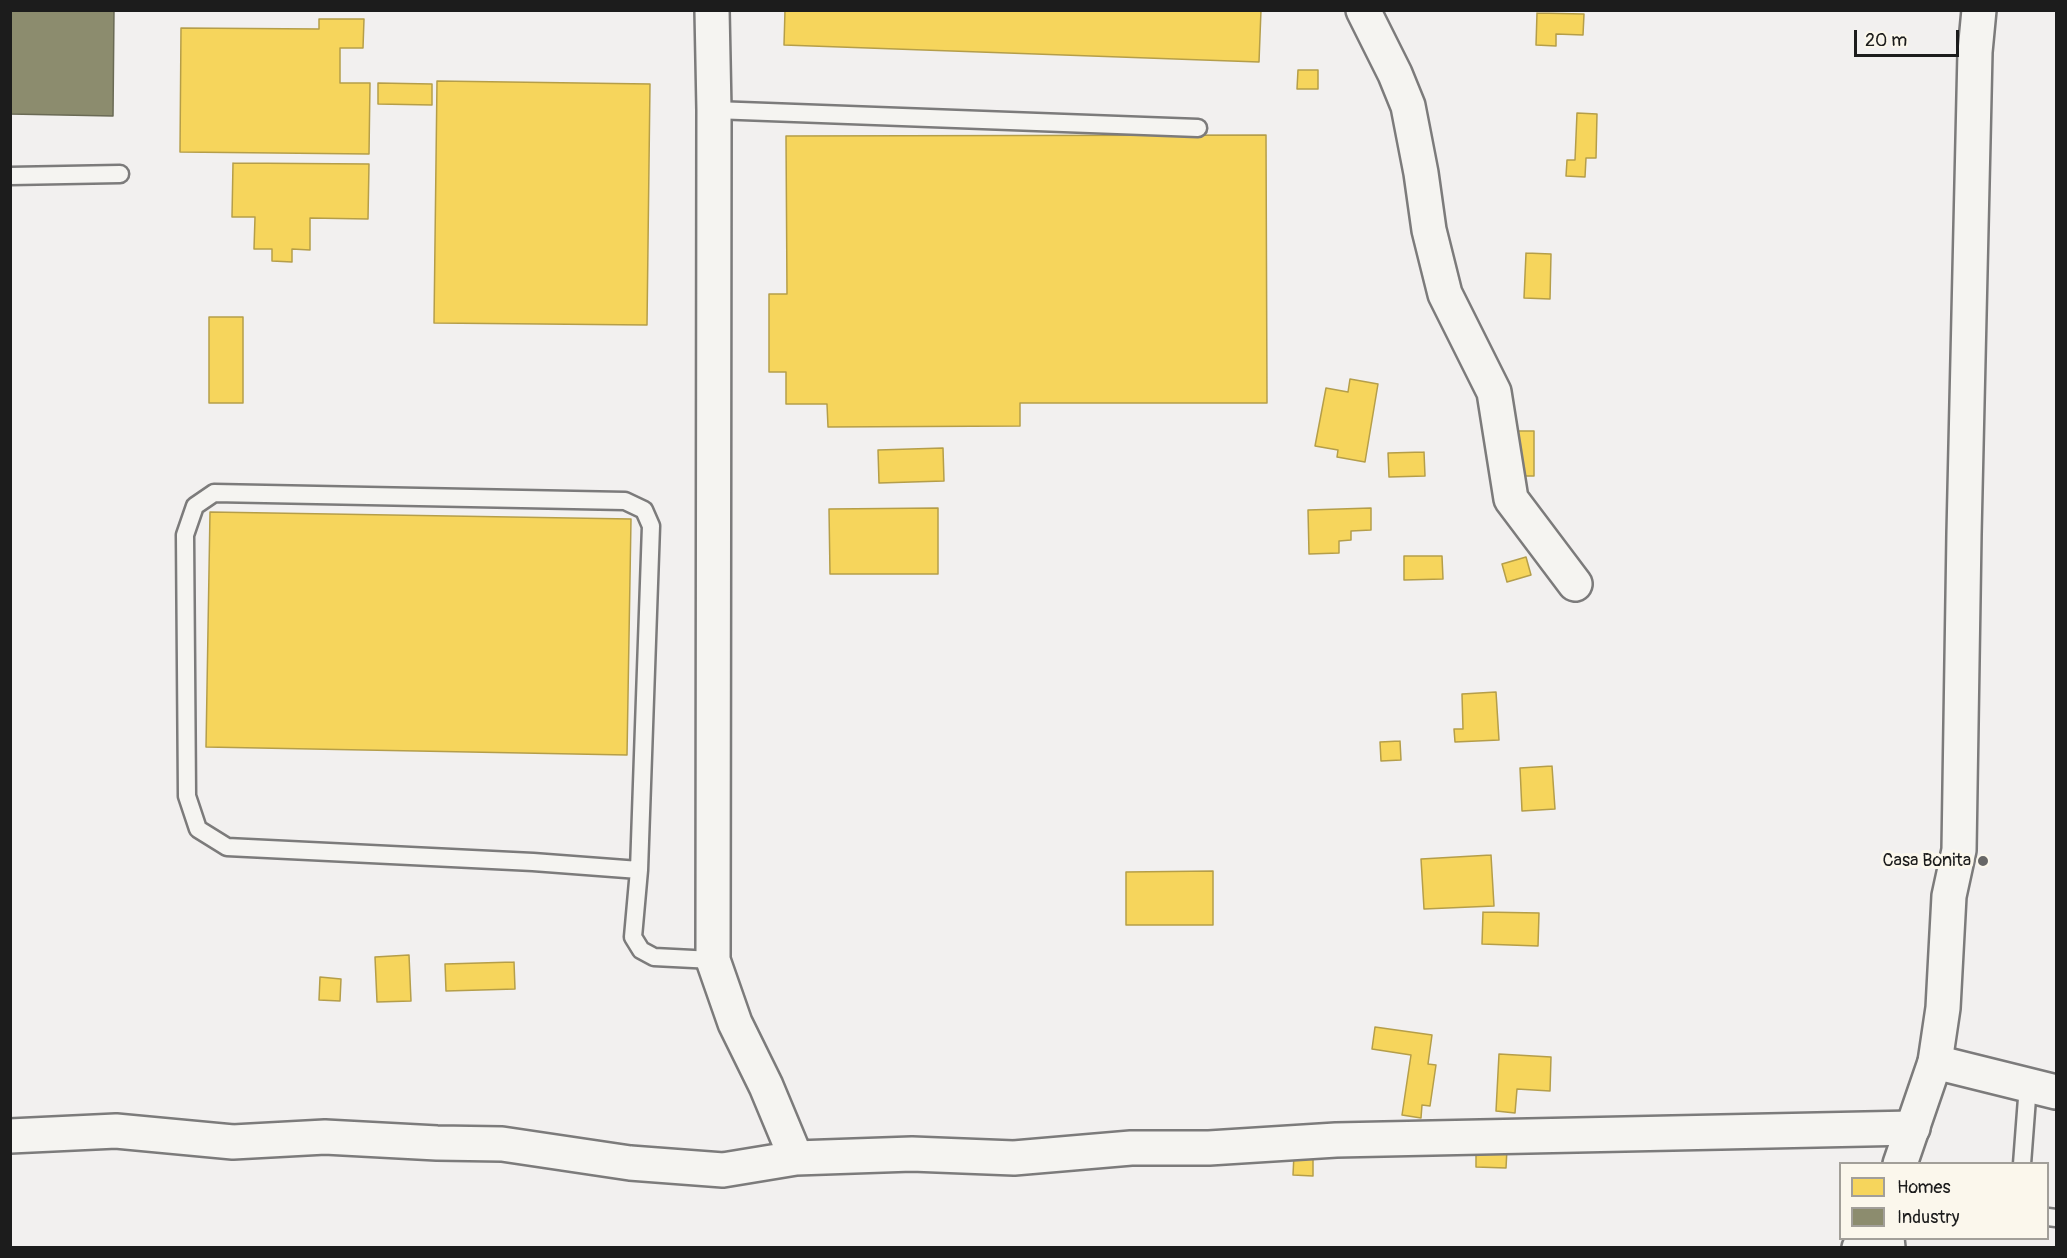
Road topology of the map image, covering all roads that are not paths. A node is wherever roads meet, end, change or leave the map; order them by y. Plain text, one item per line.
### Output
1 (712, 10) edge
2 (1363, 10) edge
3 (1979, 10) edge
4 (714, 110) junction
5 (1198, 128) dead end
6 (120, 174) dead end
7 (10, 176) edge
8 (1575, 584) dead end
9 (639, 870) junction
10 (713, 960) junction
11 (1935, 1062) junction
12 (2042, 1088) edge
13 (1913, 1128) junction
14 (10, 1136) edge
15 (796, 1158) junction
16 (1901, 1162) edge
17 (2023, 1162) edge

1 - 4 street
2 - 8 street
3 - 11 street
4 - 5 lane
4 - 10 street
6 - 7 lane
9 - 9 lane
9 - 10 lane
10 - 15 street
11 - 12 street
11 - 13 street
12 - 17 lane
13 - 15 street
13 - 16 street
14 - 15 street

